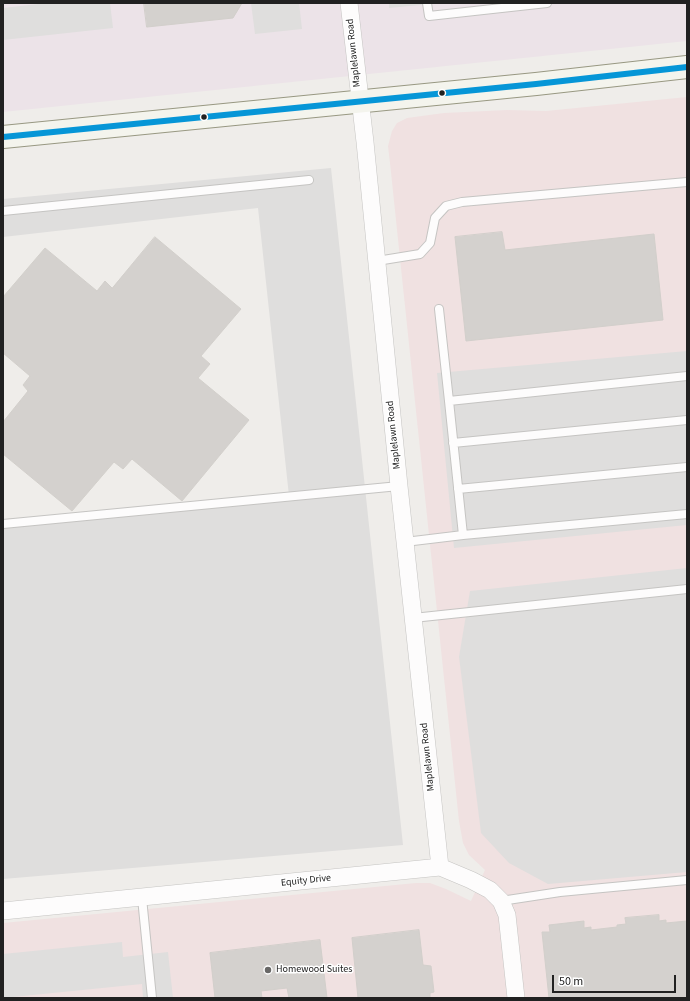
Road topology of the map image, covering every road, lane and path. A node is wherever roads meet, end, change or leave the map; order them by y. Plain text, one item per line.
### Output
1 (348, 3) edge
2 (428, 3) edge
3 (547, 3) edge
4 (687, 67) edge
5 (359, 101) junction
6 (3, 137) edge
7 (309, 180) dead end
8 (687, 182) edge
9 (3, 211) edge
10 (376, 261) junction
11 (438, 309) dead end
12 (687, 376) edge
13 (449, 401) junction
14 (687, 420) edge
15 (453, 443) junction
16 (687, 467) edge
17 (399, 486) junction
18 (458, 489) junction
19 (687, 514) edge
20 (3, 524) edge
21 (463, 534) junction
22 (405, 542) junction
23 (687, 588) edge
24 (413, 618) junction
25 (440, 867) junction
26 (687, 880) edge
27 (142, 898) junction
28 (501, 901) junction
29 (3, 911) edge
30 (152, 998) edge
31 (516, 998) edge

1 - 5 street, Maplelawn Road
2 - 3 lane
4 - 5 main road
5 - 6 main road
5 - 10 street, Maplelawn Road
7 - 9 lane
8 - 10 lane
10 - 17 street, Maplelawn Road
11 - 13 lane
12 - 13 lane
13 - 15 lane
14 - 15 lane
15 - 18 lane
16 - 18 lane
17 - 20 lane
17 - 22 street, Maplelawn Road
18 - 21 lane
19 - 21 lane
21 - 22 lane
22 - 24 street, Maplelawn Road
23 - 24 lane
24 - 25 street, Maplelawn Road
25 - 27 street, Equity Drive
25 - 28 street, Equity Drive
26 - 28 lane
27 - 29 street, Equity Drive
27 - 30 lane
28 - 31 street, Equity Drive

